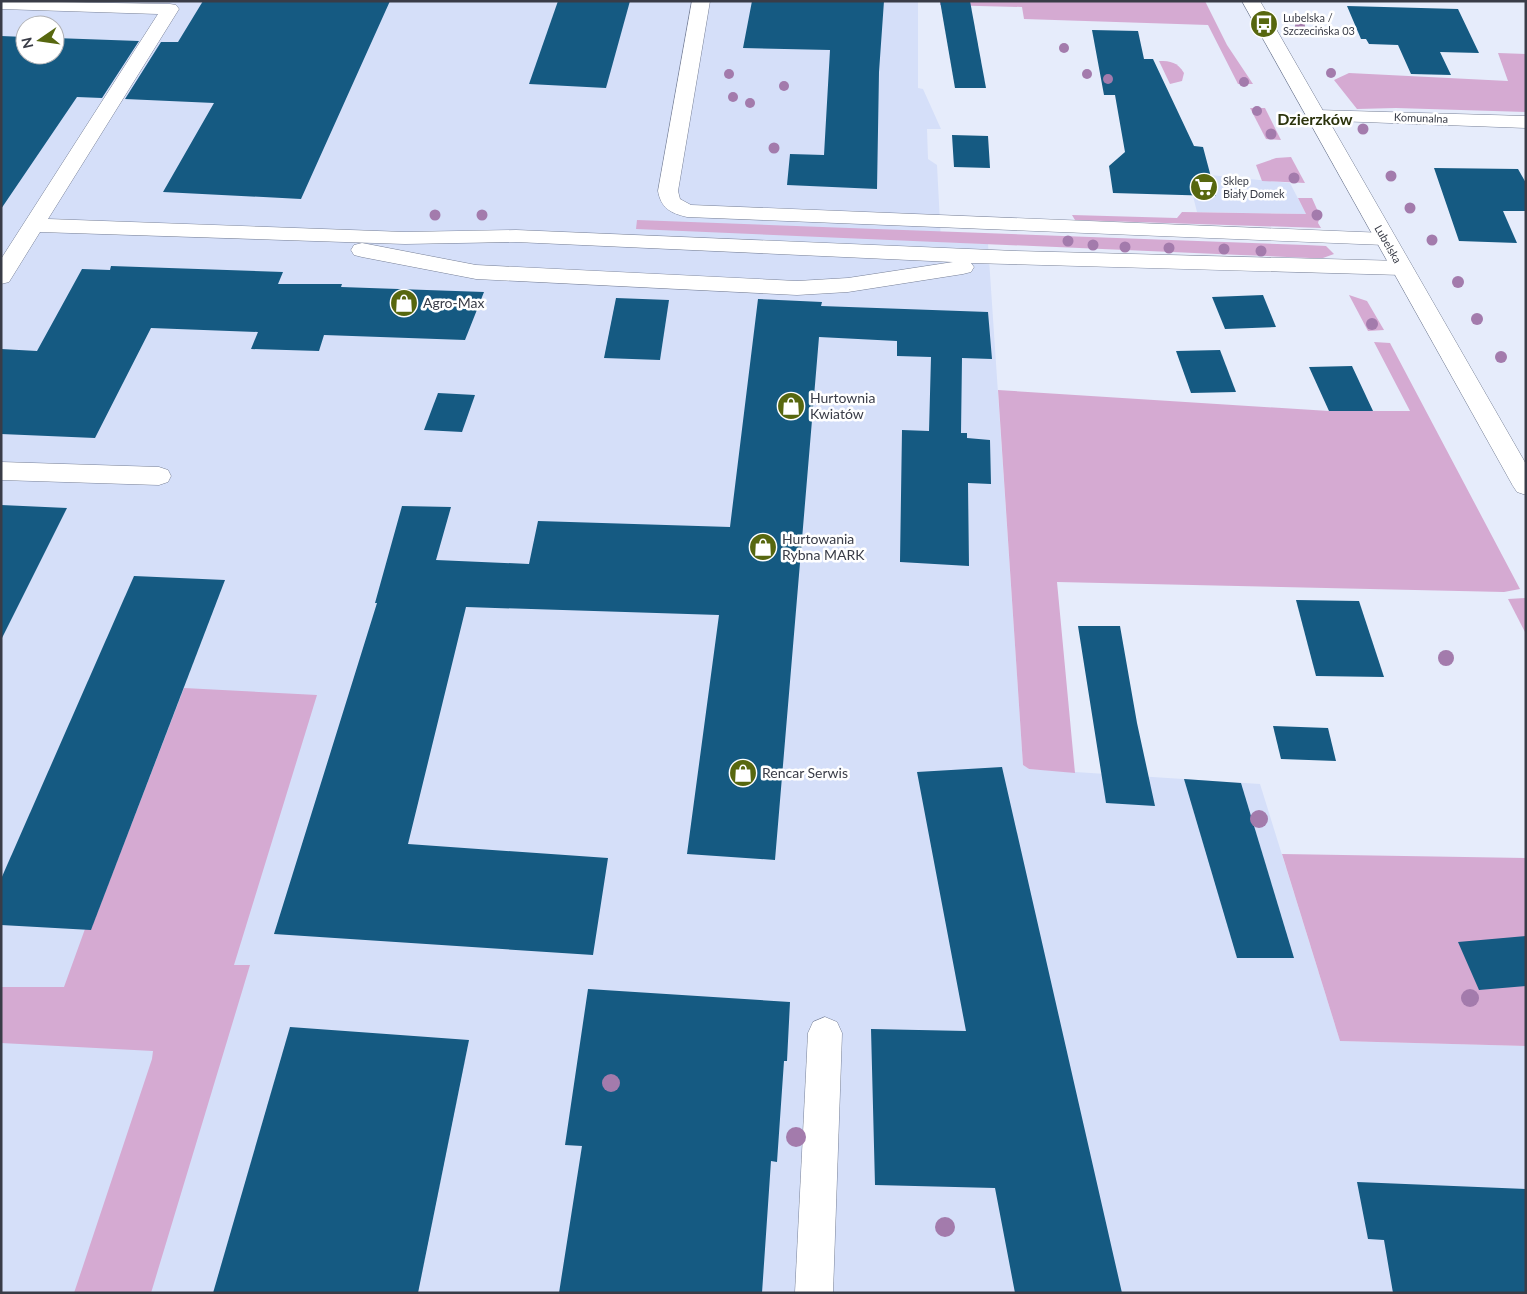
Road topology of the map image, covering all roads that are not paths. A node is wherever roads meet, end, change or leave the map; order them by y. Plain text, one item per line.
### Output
1 (701, 1) edge
2 (1251, 1) edge
3 (1, 4) edge
4 (1316, 116) junction
5 (1526, 122) edge
6 (35, 225) junction
7 (292, 235) junction
8 (1385, 239) junction
9 (1016, 258) junction
10 (1402, 268) junction
11 (1, 277) edge
12 (1, 471) edge
13 (159, 476) dead end
14 (1526, 486) edge
15 (825, 1033) dead end
16 (814, 1293) edge

1 - 8 main road
2 - 4 main road, Lubelska
3 - 6 main road
4 - 5 main road, Komunalna
4 - 8 main road, Lubelska
6 - 7 main road
6 - 11 main road
7 - 9 main road
7 - 9 main road
8 - 10 main road, Lubelska
9 - 10 main road
10 - 14 main road, Lubelska
12 - 13 main road
15 - 16 main road

